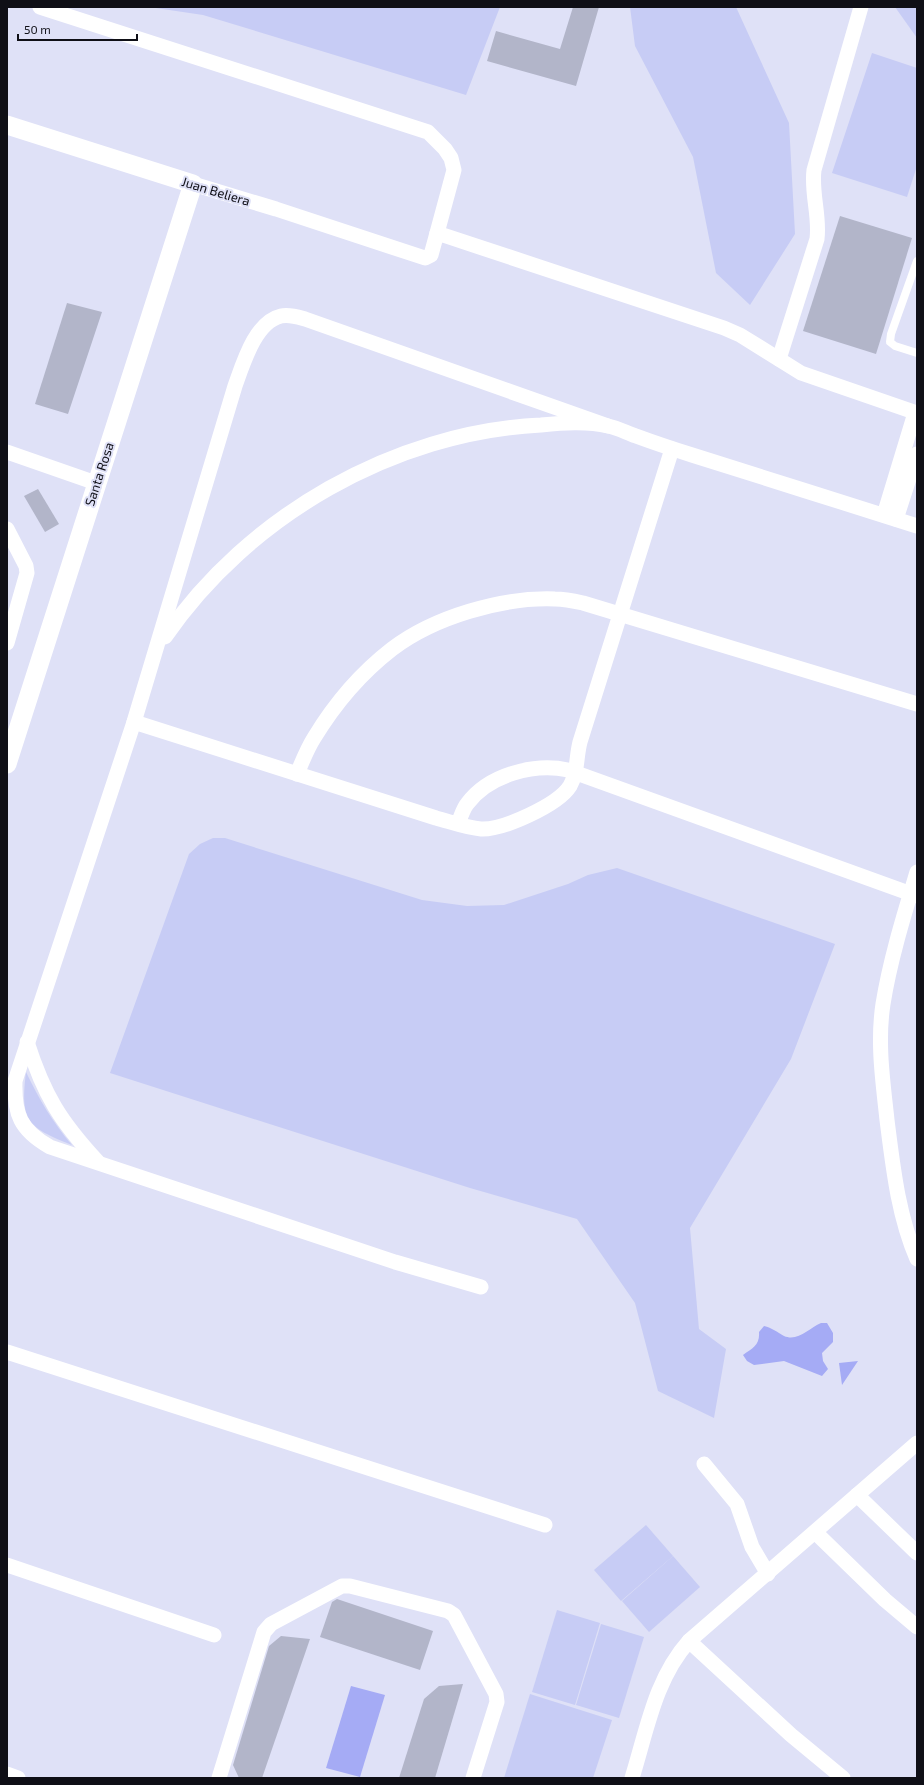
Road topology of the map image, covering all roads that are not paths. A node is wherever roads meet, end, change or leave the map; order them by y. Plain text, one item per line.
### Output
1 (40, 7) edge
2 (861, 7) edge
3 (7, 125) edge
4 (193, 184) junction
5 (437, 233) junction
6 (917, 261) edge
7 (917, 353) edge
8 (779, 359) junction
9 (916, 413) edge
10 (608, 426) junction
11 (672, 449) junction
12 (7, 452) edge
13 (917, 454) edge
14 (96, 483) junction
15 (890, 517) junction
16 (917, 526) edge
17 (7, 529) edge
18 (620, 613) junction
19 (7, 643) edge
20 (157, 650) junction
21 (917, 704) edge
22 (134, 722) junction
23 (12, 731) edge
24 (7, 764) edge
25 (576, 773) junction
26 (297, 774) junction
27 (458, 823) junction
28 (917, 872) edge
29 (914, 895) edge
30 (27, 1042) junction
31 (99, 1163) junction
32 (917, 1259) edge
33 (481, 1287) dead end
34 (7, 1352) edge
35 (917, 1443) edge
36 (704, 1464) dead end
37 (857, 1494) junction
38 (545, 1526) dead end
39 (816, 1533) junction
40 (917, 1553) edge
41 (7, 1565) edge
42 (768, 1574) junction
43 (917, 1627) edge
44 (214, 1635) dead end
45 (689, 1641) junction
46 (7, 1774) edge
47 (18, 1778) edge
48 (219, 1778) edge
49 (473, 1778) edge
50 (632, 1778) edge
51 (843, 1778) edge

1 - 5 street
2 - 8 street
3 - 4 street, Juan Beliera
4 - 5 street, Juan Beliera
4 - 14 street, Santa Rosa
5 - 8 street
6 - 7 lane
8 - 9 street
9 - 15 street
10 - 11 street
10 - 20 street
10 - 20 street
11 - 15 street
11 - 18 street
12 - 14 street
13 - 15 street
14 - 23 street, Santa Rosa
15 - 16 street
17 - 19 street
18 - 21 street
18 - 25 street
18 - 26 street
20 - 22 street
22 - 26 street
22 - 30 street
23 - 24 street, Santa Rosa
25 - 27 street
25 - 27 street
25 - 29 street
26 - 27 street
28 - 29 street
29 - 32 street
30 - 31 street
30 - 31 street
31 - 33 street
34 - 38 street
35 - 37 street
36 - 42 street
37 - 39 street
37 - 40 street
39 - 42 street
39 - 43 street
41 - 44 street
42 - 45 street
45 - 50 street
45 - 51 street
46 - 47 street
48 - 49 street

